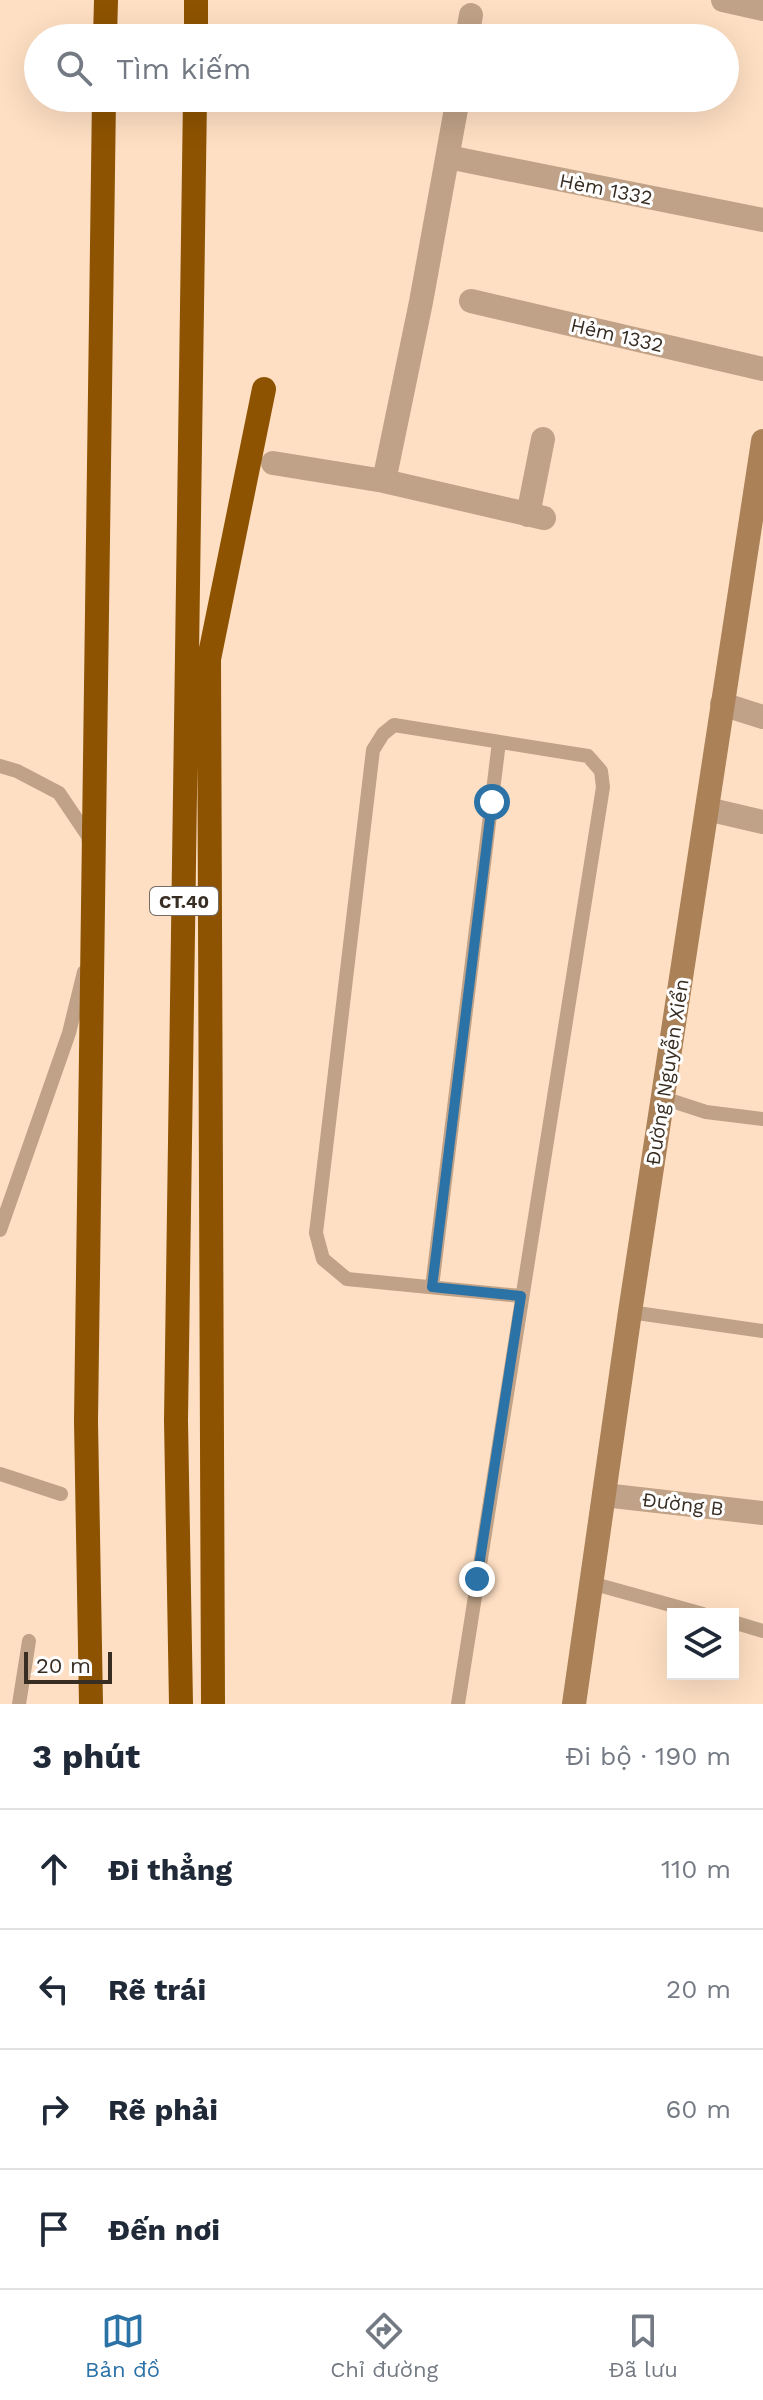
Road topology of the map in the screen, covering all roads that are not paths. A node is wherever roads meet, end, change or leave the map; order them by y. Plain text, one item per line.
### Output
1 (106, 0) edge
2 (196, 0) edge
3 (723, 0) edge
4 (763, 9) edge
5 (105, 24) edge
6 (196, 24) edge
7 (104, 112) edge
8 (195, 112) edge
9 (456, 112) edge
10 (448, 157) junction
11 (763, 220) edge
12 (471, 301) dead end
13 (763, 369) edge
14 (264, 389) dead end
15 (543, 439) dead end
16 (763, 441) edge
17 (273, 463) dead end
18 (384, 481) junction
19 (722, 704) junction
20 (763, 717) edge
21 (499, 742) junction
22 (0, 766) edge
23 (707, 809) junction
24 (763, 822) edge
25 (663, 1098) junction
26 (763, 1119) edge
27 (0, 1230) edge
28 (432, 1287) junction
29 (521, 1296) junction
30 (630, 1312) junction
31 (763, 1331) edge
32 (0, 1474) edge
33 (61, 1494) dead end
34 (604, 1495) junction
35 (763, 1513) edge
36 (591, 1583) junction
37 (681, 1608) edge
38 (739, 1624) edge
39 (763, 1631) edge
40 (29, 1641) dead end
41 (19, 1704) edge
42 (91, 1704) edge
43 (181, 1704) edge
44 (213, 1704) edge
45 (458, 1704) edge
46 (574, 1704) edge

1 - 5 highway
2 - 6 highway
3 - 4 street
7 - 42 highway
8 - 43 highway, CT.40
9 - 10 street
10 - 11 street, Hèm 1332
10 - 18 street
12 - 13 street, Hẻm 1332
14 - 44 highway
15 - 18 street
16 - 19 main road, Đường Nguyễn Xiển
17 - 18 street
19 - 20 street
19 - 23 main road, Đường Nguyễn Xiển
21 - 28 lane
21 - 28 lane
21 - 29 lane
22 - 27 lane
23 - 24 street
23 - 25 main road, Đường Nguyễn Xiển
25 - 26 lane
25 - 30 main road, Đường Nguyễn Xiển
28 - 29 lane
29 - 45 lane
30 - 31 lane
30 - 34 main road, Đường Nguyễn Xiển
32 - 33 lane
34 - 35 street, Đường B
34 - 36 main road, Đường Nguyễn Xiển
36 - 37 lane
36 - 46 main road, Đường Nguyễn Xiển
38 - 39 lane
40 - 41 lane

